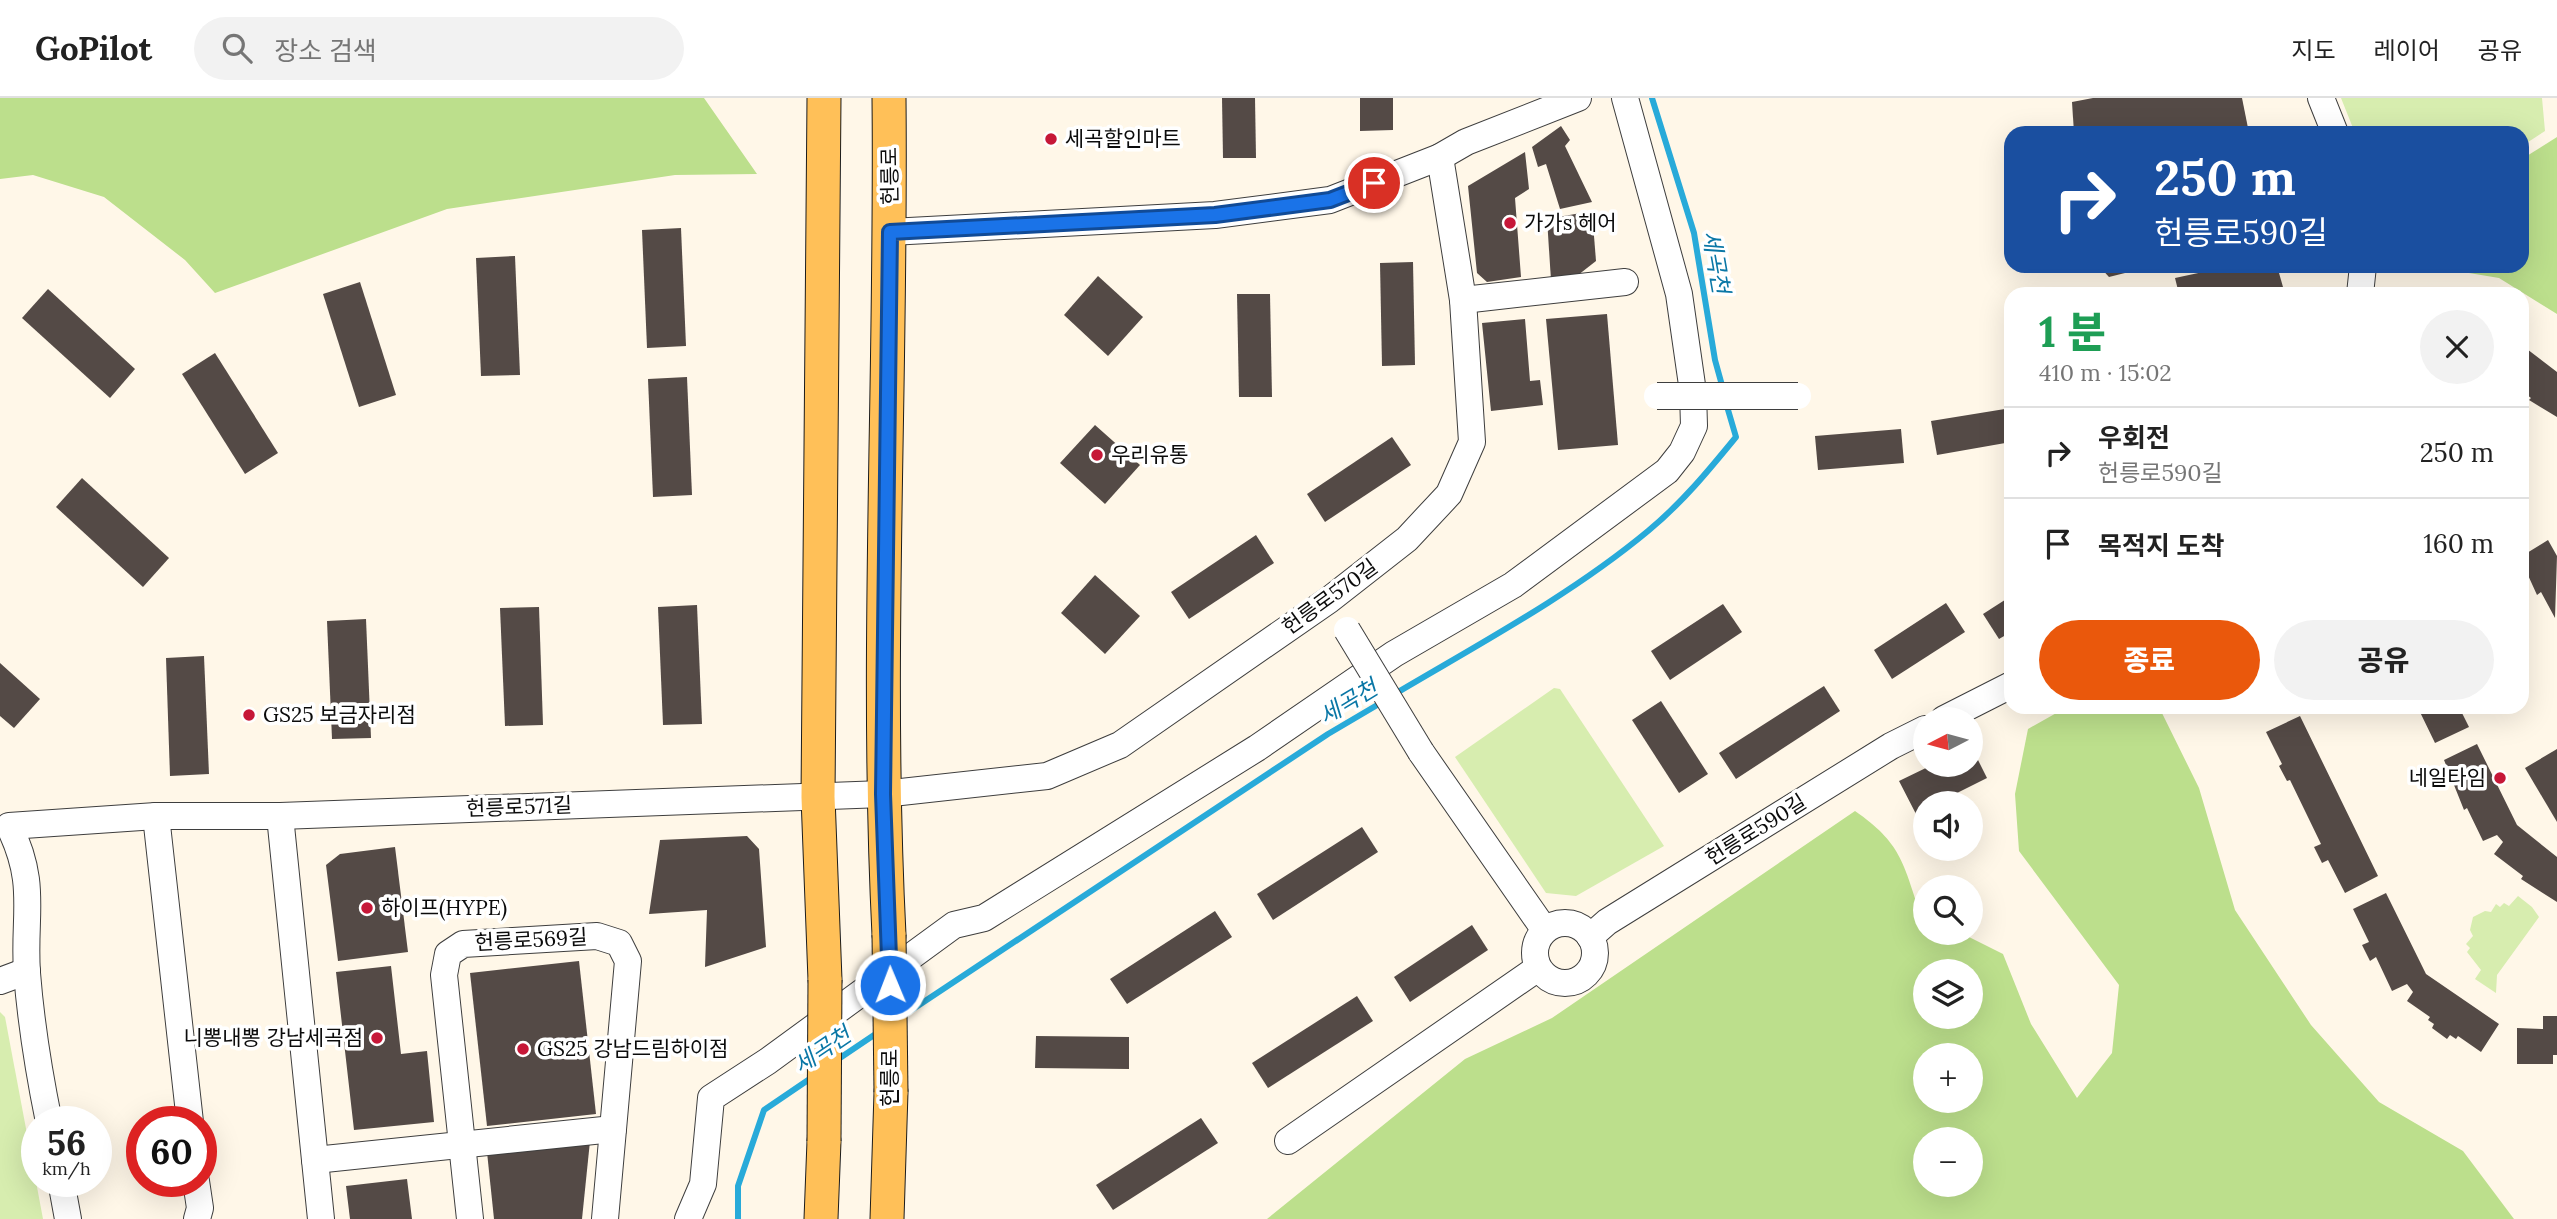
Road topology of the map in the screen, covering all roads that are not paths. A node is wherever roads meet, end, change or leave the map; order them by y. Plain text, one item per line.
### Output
1 (824, 98) edge
2 (889, 98) edge
3 (1578, 98) edge
4 (1625, 98) edge
5 (2321, 98) edge
6 (2331, 126) edge
7 (1440, 157) junction
8 (890, 232) junction
9 (1625, 282) dead end
10 (1464, 300) junction
11 (1657, 396) dead end
12 (1798, 396) dead end
13 (1329, 600) junction
14 (2004, 689) edge
15 (1968, 707) edge
16 (1913, 735) edge
17 (883, 794) junction
18 (818, 797) junction
19 (156, 816) junction
20 (280, 816) junction
21 (5, 822) edge
22 (1544, 929) junction
23 (1590, 937) junction
24 (1538, 968) junction
25 (27, 971) junction
26 (0, 981) edge
27 (46, 1106) edge
28 (188, 1106) edge
29 (613, 1129) junction
30 (1288, 1141) dead end
31 (462, 1145) junction
32 (315, 1160) junction
33 (64, 1197) edge
34 (198, 1197) edge
35 (68, 1219) edge
36 (197, 1219) edge
37 (321, 1219) edge
38 (470, 1219) edge
39 (605, 1219) edge
40 (688, 1219) edge
41 (821, 1219) edge
42 (887, 1219) edge

1 - 18 main road
2 - 8 main road, 헌릉로
3 - 7 street
4 - 40 street
5 - 6 street
7 - 8 street
7 - 10 street, 헌릉로570길
8 - 17 main road, 헌릉로
9 - 10 street
10 - 13 street, 헌릉로570길
11 - 12 street, bridge
13 - 17 street, 헌릉로570길
13 - 22 street, bridge
14 - 15 street
16 - 23 street, 헌릉로590길
17 - 18 street, 헌릉로571길
17 - 42 main road, 헌릉로, bridge
18 - 20 street, 헌릉로571길
18 - 41 main road, bridge
19 - 20 street, 헌릉로571길
19 - 21 street, 헌릉로571길
19 - 28 street
20 - 32 street
21 - 25 street, 헌릉로571길
22 - 23 street
22 - 24 street
23 - 24 street
24 - 30 street
25 - 26 street
25 - 27 street, 헌릉로571길
29 - 31 street
29 - 31 street, 헌릉로569길
29 - 39 street, 헌릉로569길
31 - 32 street
31 - 38 street, 헌릉로569길
32 - 37 street
33 - 35 street
34 - 36 street

